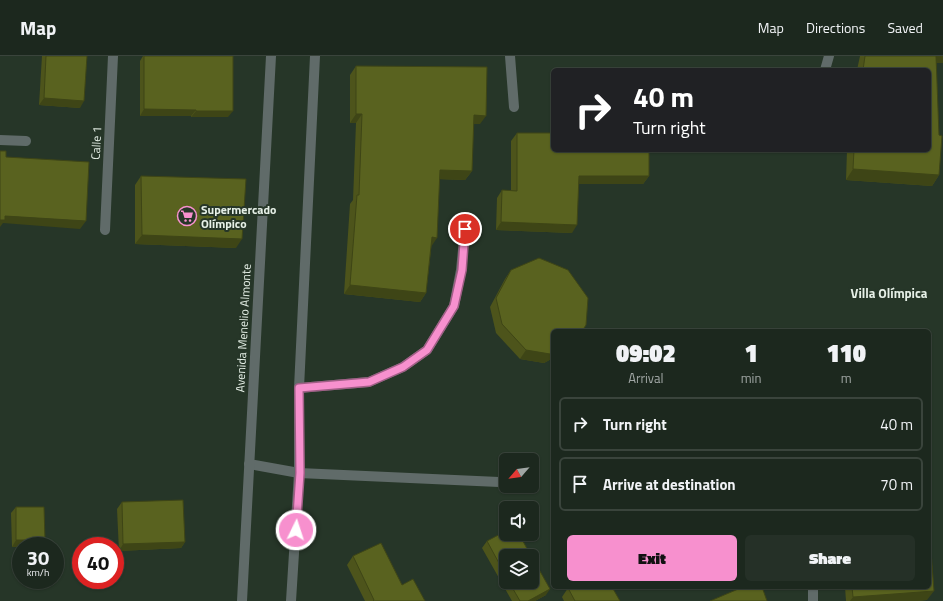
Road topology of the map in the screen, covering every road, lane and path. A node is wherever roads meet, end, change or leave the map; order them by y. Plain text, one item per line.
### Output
1 (113, 56) edge
2 (271, 56) edge
3 (315, 56) edge
4 (510, 56) edge
5 (829, 56) edge
6 (826, 68) edge
7 (514, 107) dead end
8 (0, 140) edge
9 (26, 142) dead end
10 (465, 229) dead end
11 (105, 230) dead end
12 (299, 388) junction
13 (249, 464) junction
14 (300, 473) junction
15 (499, 482) dead end
16 (814, 589) edge
17 (242, 601) edge
18 (292, 601) edge
19 (814, 601) edge

1 - 11 street, Calle 1
2 - 13 street, Avenida Menelio Almonte
3 - 12 street
4 - 7 street
5 - 6 street
8 - 9 street
10 - 12 street
12 - 14 street
13 - 14 street
13 - 17 street, Avenida Menelio Almonte
14 - 15 street
14 - 18 street
16 - 19 street

